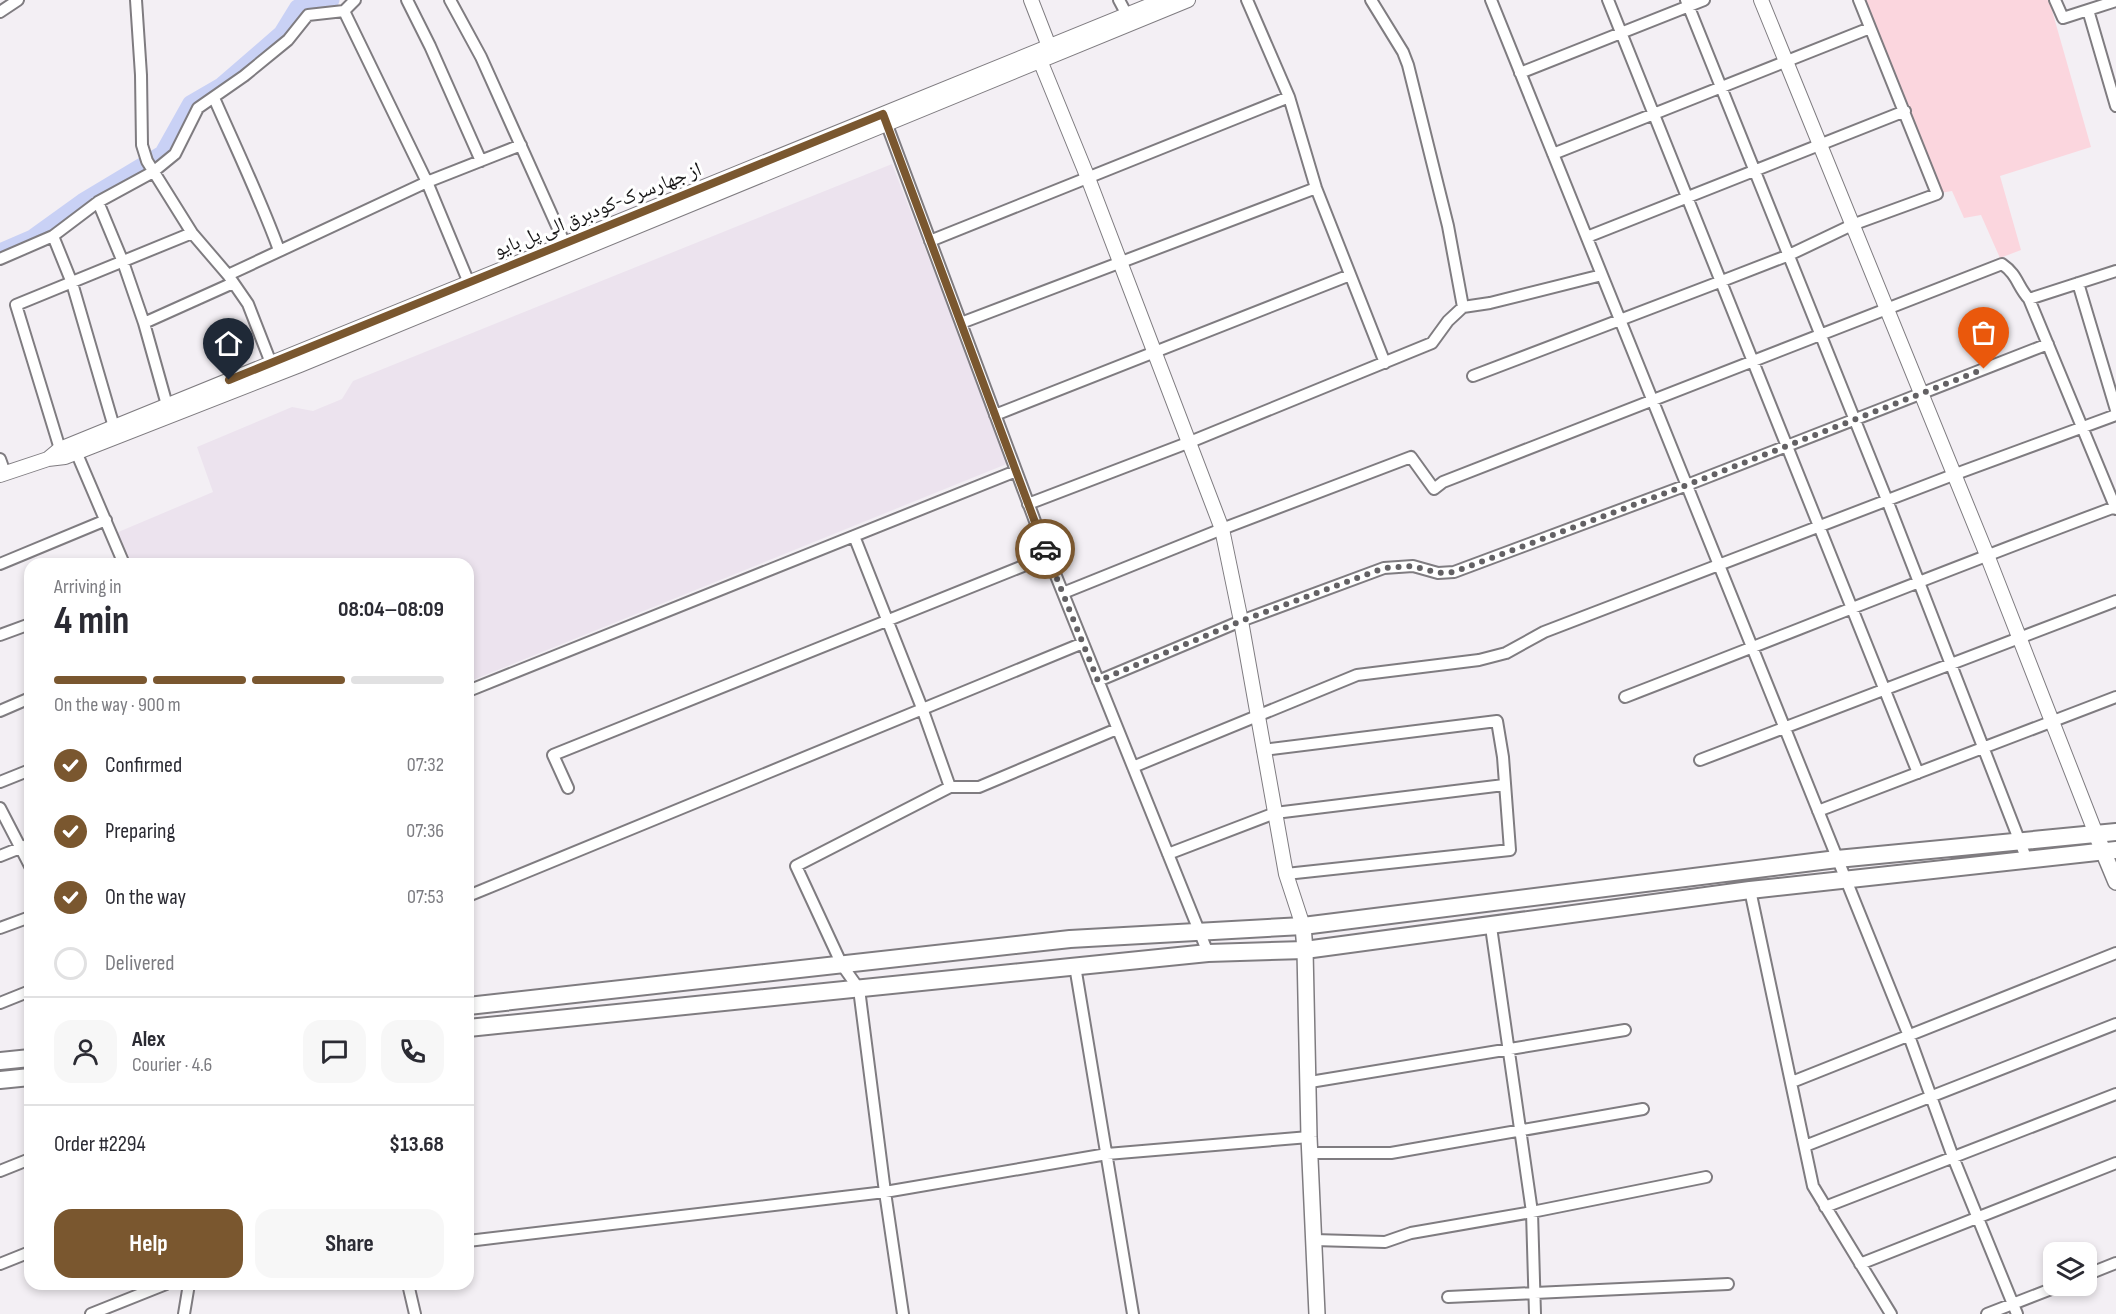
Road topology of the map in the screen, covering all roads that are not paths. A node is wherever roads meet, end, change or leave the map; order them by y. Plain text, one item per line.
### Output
1 (18, 0) edge
2 (136, 0) edge
3 (355, 0) edge
4 (406, 0) edge
5 (450, 0) edge
6 (1030, 0) edge
7 (1119, 0) edge
8 (1163, 0) edge
9 (1188, 0) edge
10 (1247, 0) edge
11 (1371, 0) edge
12 (1491, 0) edge
13 (1608, 0) edge
14 (1704, 0) edge
15 (1761, 0) edge
16 (1859, 0) edge
17 (2055, 0) edge
18 (2116, 1) edge
19 (1687, 3) edge
20 (2088, 10) junction
21 (344, 11) junction
22 (0, 12) edge
23 (1127, 15) junction
24 (1870, 28) junction
25 (1621, 33) junction
26 (1045, 54) junction
27 (1786, 61) junction
28 (1520, 73) junction
29 (1721, 88) junction
30 (1289, 97) junction
31 (214, 98) junction
32 (2116, 106) edge
33 (1905, 111) junction
34 (1654, 114) junction
35 (885, 120) junction
36 (521, 145) junction
37 (1821, 145) junction
38 (1553, 154) junction
39 (481, 161) junction
40 (150, 167) junction
41 (1755, 172) junction
42 (1088, 178) junction
43 (427, 182) junction
44 (1316, 188) junction
45 (1687, 198) junction
46 (98, 202) junction
47 (1852, 225) junction
48 (192, 233) junction
49 (54, 236) junction
50 (1587, 237) junction
51 (930, 241) junction
52 (565, 244) junction
53 (279, 250) junction
54 (1789, 255) junction
55 (0, 259) edge
56 (123, 262) junction
57 (1119, 263) junction
58 (2116, 271) edge
59 (1350, 275) junction
60 (1602, 275) junction
61 (230, 279) junction
62 (1722, 281) junction
63 (72, 283) junction
64 (469, 283) junction
65 (2078, 284) junction
66 (2029, 299) junction
67 (1463, 308) junction
68 (1887, 309) junction
69 (1621, 320) junction
70 (144, 323) junction
71 (961, 323) junction
72 (1821, 335) junction
73 (2048, 344) junction
74 (1155, 351) junction
75 (1753, 361) junction
76 (271, 363) junction
77 (1385, 363) junction
78 (1473, 376) dead end
79 (1920, 393) junction
80 (1653, 400) junction
81 (167, 405) junction
82 (2116, 410) edge
83 (995, 415) junction
84 (2116, 416) edge
85 (1854, 418) junction
86 (114, 427) junction
87 (2082, 428) junction
88 (1190, 442) junction
89 (1786, 445) junction
90 (70, 448) junction
91 (0, 459) edge
92 (1016, 471) junction
93 (2, 474) edge
94 (1953, 475) junction
95 (1687, 485) junction
96 (1887, 500) junction
97 (1028, 504) junction
98 (2116, 508) edge
99 (106, 520) junction
100 (1819, 526) junction
101 (1222, 529) junction
102 (854, 536) junction
103 (1987, 555) junction
104 (1048, 556) junction
105 (122, 558) edge
106 (0, 564) edge
107 (1719, 565) junction
108 (1920, 583) junction
109 (1063, 593) junction
110 (2116, 601) edge
111 (1852, 609) junction
112 (887, 621) junction
113 (1241, 621) junction
114 (24, 626) edge
115 (0, 635) edge
116 (2019, 638) junction
117 (1083, 643) junction
118 (1752, 648) junction
119 (1951, 664) junction
120 (1098, 681) junction
121 (474, 689) edge
122 (1884, 689) junction
123 (2116, 697) edge
124 (1625, 698) dead end
125 (24, 701) edge
126 (922, 708) junction
127 (0, 711) edge
128 (1257, 717) junction
129 (2052, 722) junction
130 (1784, 728) junction
131 (1117, 729) junction
132 (1983, 748) junction
133 (1263, 750) junction
134 (1700, 760) dead end
135 (1133, 767) junction
136 (24, 772) edge
137 (1918, 773) junction
138 (0, 782) edge
139 (1504, 785) junction
140 (950, 787) junction
141 (568, 788) dead end
142 (0, 808) edge
143 (1818, 811) junction
144 (1275, 813) junction
145 (2116, 832) edge
146 (2096, 834) junction
147 (2020, 842) junction
148 (24, 844) edge
149 (24, 846) edge
150 (2109, 851) edge
151 (1168, 854) junction
152 (0, 856) edge
153 (1837, 859) junction
154 (2027, 861) junction
155 (1286, 874) junction
156 (1845, 880) junction
157 (2116, 882) edge
158 (1750, 890) junction
159 (474, 894) edge
160 (24, 918) edge
161 (1303, 926) junction
162 (1491, 927) junction
163 (0, 928) edge
164 (1199, 932) junction
165 (1305, 950) junction
166 (1208, 953) junction
167 (2116, 953) edge
168 (842, 965) junction
169 (1075, 966) junction
170 (859, 989) junction
171 (24, 993) edge
172 (0, 1003) edge
173 (474, 1005) edge
174 (2116, 1024) edge
175 (474, 1027) edge
176 (1625, 1030) dead end
177 (1909, 1036) junction
178 (1508, 1050) junction
179 (24, 1059) edge
180 (0, 1061) edge
181 (24, 1078) edge
182 (0, 1080) edge
183 (1310, 1082) junction
184 (1792, 1082) junction
185 (2116, 1094) edge
186 (1931, 1096) junction
187 (1642, 1109) dead end
188 (1520, 1131) junction
189 (1310, 1137) junction
190 (1805, 1146) junction
191 (1311, 1153) junction
192 (1107, 1154) junction
193 (1953, 1157) junction
194 (24, 1161) edge
195 (2116, 1163) edge
196 (0, 1171) edge
197 (1706, 1177) dead end
198 (885, 1192) junction
199 (1825, 1207) junction
200 (1532, 1212) junction
201 (1978, 1218) junction
202 (474, 1240) edge
203 (1314, 1240) junction
204 (24, 1254) edge
205 (2116, 1263) edge
206 (0, 1264) edge
207 (1860, 1264) junction
208 (2097, 1271) edge
209 (1728, 1284) dead end
210 (151, 1290) edge
211 (188, 1290) edge
212 (410, 1290) edge
213 (1534, 1293) junction
214 (2043, 1294) edge
215 (1448, 1297) dead end
216 (2015, 1309) edge
217 (91, 1314) edge
218 (184, 1314) edge
219 (416, 1314) edge
220 (903, 1314) edge
221 (1134, 1314) edge
222 (1317, 1314) edge
223 (1534, 1314) edge
224 (1891, 1314) edge
225 (1987, 1314) edge

1 - 22 street
2 - 40 street
3 - 21 street
4 - 39 street
5 - 36 street
6 - 26 street
7 - 23 street
8 - 23 street, از جهارسرک-کودبرق الی پل بایو
9 - 26 street, از جهارسرک-کودبرق الی پل بایو
10 - 30 street
11 - 67 street
12 - 28 street
13 - 25 street
14 - 19 street
15 - 27 street
16 - 24 street
17 - 20 street
18 - 20 street
19 - 25 street
19 - 29 street
20 - 32 street
21 - 31 street
21 - 43 street
23 - 26 street, از جهارسرک-کودبرق الی پل بایو
24 - 27 street
24 - 33 street
25 - 28 street
25 - 34 street
26 - 35 street, از جهارسرک-کودبرق الی پل بایو
26 - 42 street
27 - 29 street
27 - 37 street
28 - 38 street
29 - 34 street
29 - 41 street
30 - 42 street
30 - 44 street
31 - 40 street
31 - 53 street
33 - 37 street
33 - 47 street
34 - 38 street
34 - 45 street
35 - 51 street
35 - 52 street, از جهارسرک-کودبرق الی پل بایو
35 - 90 street, از جهارسرک-کودبرق الی پل بایو
36 - 39 street
36 - 52 street
37 - 41 street
37 - 47 street
38 - 50 street
39 - 43 street
40 - 46 street
40 - 48 street
41 - 45 street
41 - 54 street
42 - 51 street
42 - 57 street
43 - 53 street
43 - 64 street
44 - 57 street
44 - 59 street
45 - 50 street
45 - 62 street
46 - 49 street
46 - 56 street
47 - 54 street
47 - 68 street
48 - 56 street
48 - 61 street
49 - 55 street
49 - 63 street
50 - 60 street
51 - 71 street
52 - 64 street, از جهارسرک-کودبرق الی پل بایو
53 - 61 street
54 - 62 street
54 - 72 street
56 - 63 street
56 - 70 street
57 - 71 street
57 - 74 street
58 - 65 street
59 - 74 street
59 - 77 street
60 - 67 street
60 - 69 street
61 - 70 street
61 - 76 street
62 - 69 street
62 - 75 street
63 - 86 street
63 - 90 street
64 - 76 street, از جهارسرک-کودبرق الی پل بایو
65 - 66 street
65 - 82 street
66 - 68 street
66 - 73 street
67 - 77 street
68 - 72 street
68 - 79 street
69 - 78 street
69 - 80 street
70 - 81 street
71 - 83 street
72 - 75 street
72 - 85 street
73 - 79 street
73 - 87 street
74 - 83 street
74 - 88 street
75 - 80 street
75 - 89 street
76 - 81 street, از جهارسرک-کودبرق الی پل بایو
77 - 88 street
79 - 85 street
79 - 94 street
80 - 95 street
80 - 101 street
81 - 86 street, از جهارسرک-کودبرق الی پل بایو
83 - 92 street
84 - 87 street
85 - 89 street
85 - 96 street
86 - 90 street, از جهارسرک-کودبرق الی پل بایو
87 - 94 street
87 - 98 street
88 - 97 street
88 - 101 street
89 - 95 street
89 - 100 street
90 - 93 street, از جهارسرک-کودبرق الی پل بایو
90 - 99 street
91 - 93 street
92 - 97 street
92 - 102 street
94 - 96 street
94 - 103 street
95 - 107 street
95 - 113 street
96 - 100 street
96 - 108 street
97 - 104 street
98 - 103 street
99 - 105 street
99 - 106 street
100 - 107 street
100 - 111 street
101 - 109 street
101 - 113 street
102 - 112 street
102 - 121 street
103 - 108 street
103 - 116 street
104 - 109 street
104 - 112 street
107 - 118 street
107 - 128 street
108 - 111 street
108 - 119 street
109 - 117 street
110 - 116 street
111 - 118 street
111 - 122 street
112 - 126 street
112 - 141 street
113 - 120 street
113 - 128 street
114 - 115 street
116 - 119 street
116 - 129 street
117 - 120 street
117 - 126 street
118 - 124 street
118 - 130 street
119 - 122 street
119 - 132 street
120 - 131 street
122 - 130 street
122 - 137 street
123 - 129 street
125 - 127 street
126 - 140 street
126 - 159 street
128 - 133 street
128 - 135 street
129 - 132 street
129 - 146 street
130 - 134 street
130 - 143 street
131 - 135 street
131 - 140 street
132 - 137 street
132 - 147 street
133 - 139 street
133 - 144 street
135 - 151 street
136 - 138 street
137 - 143 street
139 - 144 street
139 - 155 street
140 - 168 street
142 - 148 street
143 - 153 street
144 - 151 street
144 - 155 street
145 - 146 main road
146 - 147 main road
146 - 150 main road
147 - 153 main road
147 - 154 street
149 - 152 street
150 - 154 main road
150 - 157 main road
151 - 164 street
153 - 156 street
153 - 161 main road
154 - 156 main road
155 - 161 street
156 - 158 main road
156 - 177 street
158 - 162 main road
158 - 184 street
160 - 163 street
161 - 164 main road
161 - 165 main road
162 - 165 main road
162 - 178 street
164 - 166 street
164 - 168 main road
165 - 166 main road
165 - 183 main road
166 - 169 main road
167 - 177 street
168 - 170 street
168 - 173 main road
169 - 170 main road
169 - 192 street
170 - 175 main road
170 - 198 street
171 - 172 street
174 - 186 street
176 - 178 street
177 - 184 street
177 - 186 street
178 - 183 street
178 - 188 street
179 - 180 main road
181 - 182 main road
183 - 189 main road
184 - 190 street
185 - 193 street
186 - 190 street
186 - 193 street
187 - 188 street
188 - 191 street
188 - 200 street
189 - 191 main road
189 - 192 street
190 - 199 street
191 - 203 main road
192 - 198 street
192 - 221 street
193 - 199 street
193 - 201 street
194 - 196 street
195 - 201 street
197 - 200 street
198 - 202 street
198 - 220 street
199 - 207 street
200 - 203 street
200 - 213 street
201 - 207 street
201 - 216 street
203 - 222 main road
204 - 206 street
205 - 208 street
207 - 224 street
209 - 213 street
210 - 217 street
211 - 218 street
212 - 219 street
213 - 215 street
213 - 223 street
214 - 216 street
216 - 225 street

